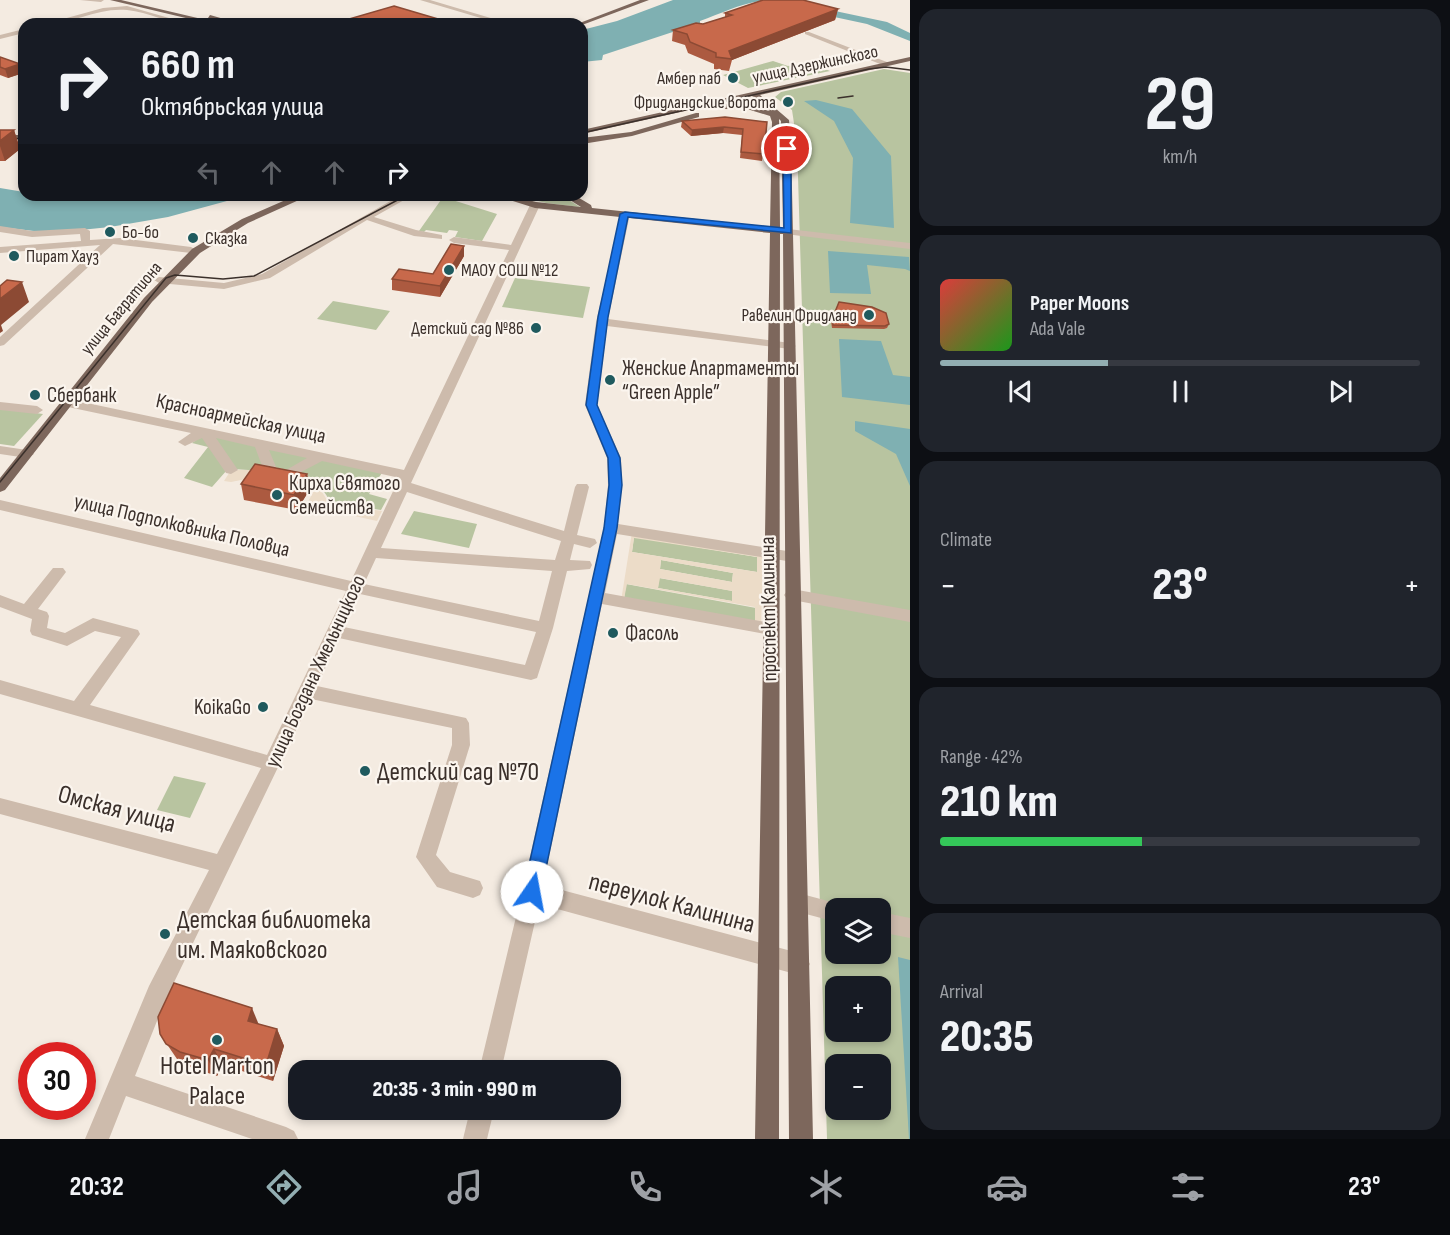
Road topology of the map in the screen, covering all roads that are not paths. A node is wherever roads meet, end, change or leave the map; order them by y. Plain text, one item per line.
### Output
1 (84, 0) edge
2 (101, 0) edge
3 (112, 0) edge
4 (135, 0) edge
5 (424, 0) edge
6 (646, 0) edge
7 (76, 18) edge
8 (167, 18) edge
9 (192, 18) edge
10 (211, 18) edge
11 (487, 18) edge
12 (588, 21) edge
13 (18, 33) edge
14 (807, 33) edge
15 (0, 38) edge
16 (910, 59) edge
17 (888, 64) junction
18 (910, 68) edge
19 (750, 93) junction
20 (735, 97) junction
21 (711, 110) junction
22 (771, 113) junction
23 (784, 120) junction
24 (588, 132) edge
25 (0, 138) edge
26 (18, 139) edge
27 (588, 140) edge
28 (283, 201) edge
29 (291, 201) edge
30 (397, 201) edge
31 (521, 201) edge
32 (575, 201) edge
33 (535, 205) junction
34 (608, 212) junction
35 (625, 214) junction
36 (366, 217) junction
37 (0, 229) edge
38 (774, 230) junction
39 (788, 232) junction
40 (439, 237) dead end
41 (84, 240) dead end
42 (454, 240) dead end
43 (110, 242) junction
44 (910, 246) edge
45 (514, 248) junction
46 (0, 250) edge
47 (12, 250) junction
48 (194, 250) junction
49 (0, 255) edge
50 (162, 281) junction
51 (602, 322) junction
52 (0, 325) edge
53 (16, 328) junction
54 (0, 343) edge
55 (773, 344) junction
56 (790, 346) junction
57 (68, 403) junction
58 (0, 406) edge
59 (36, 410) dead end
60 (204, 431) junction
61 (185, 442) dead end
62 (260, 443) junction
63 (0, 450) edge
64 (23, 453) junction
65 (321, 456) junction
66 (231, 470) dead end
67 (272, 474) edge
68 (0, 475) edge
69 (286, 476) edge
70 (404, 480) junction
71 (582, 487) dead end
72 (0, 488) edge
73 (0, 505) edge
74 (611, 528) junction
75 (569, 538) junction
76 (370, 552) junction
77 (771, 554) junction
78 (792, 557) junction
79 (561, 566) junction
80 (58, 572) dead end
81 (354, 587) junction
82 (792, 595) junction
83 (597, 597) junction
84 (0, 601) edge
85 (27, 611) junction
86 (910, 616) edge
87 (545, 628) junction
88 (771, 629) junction
89 (334, 631) junction
90 (0, 687) edge
91 (306, 692) junction
92 (78, 709) junction
93 (272, 764) junction
94 (3, 811) edge
95 (221, 864) junction
96 (472, 888) dead end
97 (532, 892) junction
98 (798, 903) junction
99 (825, 909) edge
100 (891, 924) edge
101 (910, 928) edge
102 (769, 956) junction
103 (799, 964) junction
104 (493, 1060) edge
105 (120, 1082) junction
106 (480, 1120) edge
107 (97, 1139) edge
108 (286, 1139) edge
109 (475, 1139) edge
110 (766, 1139) edge
111 (801, 1139) edge

1 - 2 street
3 - 9 main road
4 - 10 main road
5 - 11 street
6 - 12 main road
7 - 8 street
13 - 15 street
14 - 17 street
16 - 17 main road, улица Дзержинского
17 - 18 main road
17 - 19 main road, улица Дзержинского
19 - 20 main road, улица Дзержинского
19 - 22 main road
19 - 23 main road
20 - 21 main road
20 - 24 main road, улица Дзержинского
21 - 22 main road
21 - 27 main road
22 - 23 main road
22 - 38 main road, проспект Калинина
23 - 39 main road, проспект Калинина
25 - 26 main road
28 - 48 main road, улица Багратиона
29 - 48 main road, улица Багратиона
30 - 36 street
31 - 33 main road
32 - 34 main road
33 - 34 main road
33 - 45 street, улица Богдана Хмельницкого
34 - 35 main road
35 - 38 main road
35 - 51 street
36 - 40 street
36 - 50 street
37 - 41 street
38 - 39 main road
38 - 55 main road, проспект Калинина
39 - 44 street
39 - 56 main road, проспект Калинина
42 - 45 street
43 - 47 street
43 - 48 street
43 - 53 street
45 - 70 street, улица Богдана Хмельницкого
46 - 47 street
47 - 49 street
48 - 50 main road, улица Багратиона
50 - 57 main road, улица Багратиона
50 - 64 main road, улица Багратиона
51 - 55 street
51 - 74 street
52 - 53 street
53 - 54 street
55 - 56 street
55 - 77 main road, проспект Калинина
56 - 78 main road, проспект Калинина
57 - 60 street, Красноармейская улица
57 - 64 main road, улица Багратиона
58 - 59 street
60 - 61 street
60 - 62 street, Красноармейская улица
60 - 66 street
62 - 65 street, Красноармейская улица
62 - 67 street
63 - 64 street
64 - 68 main road, улица Багратиона
64 - 72 main road, улица Багратиона
65 - 69 street
65 - 70 street, Красноармейская улица
70 - 75 street, Красноармейская улица
70 - 76 street, улица Богдана Хмельницкого
71 - 75 street
73 - 81 street, улица Подполковника Половца
74 - 77 street
74 - 83 street
75 - 79 street
75 - 79 street, Красноармейская улица
76 - 79 street
76 - 81 street, улица Богдана Хмельницкого
77 - 78 street
77 - 88 main road, проспект Калинина
78 - 82 main road, проспект Калинина
79 - 87 street
80 - 85 street
81 - 87 street, улица Подполковника Половца
81 - 89 street, улица Богдана Хмельницкого
82 - 86 street
82 - 98 main road, проспект Калинина
83 - 88 street
83 - 97 street
84 - 85 street
85 - 92 street
87 - 89 street
88 - 102 main road, проспект Калинина
89 - 91 street, улица Богдана Хмельницкого
90 - 92 street
91 - 93 street, улица Богдана Хмельницкого
91 - 96 street
92 - 93 street
93 - 95 street, улица Богдана Хмельницкого
94 - 95 street, Омская улица
95 - 105 street, улица Богдана Хмельницкого
97 - 102 street, переулок Калинина
97 - 104 street
98 - 99 street
98 - 103 main road, проспект Калинина
100 - 101 street
102 - 103 street, переулок Калинина
102 - 110 main road, проспект Калинина
103 - 111 main road, проспект Калинина
105 - 107 street, улица Богдана Хмельницкого
105 - 108 street
106 - 109 street

